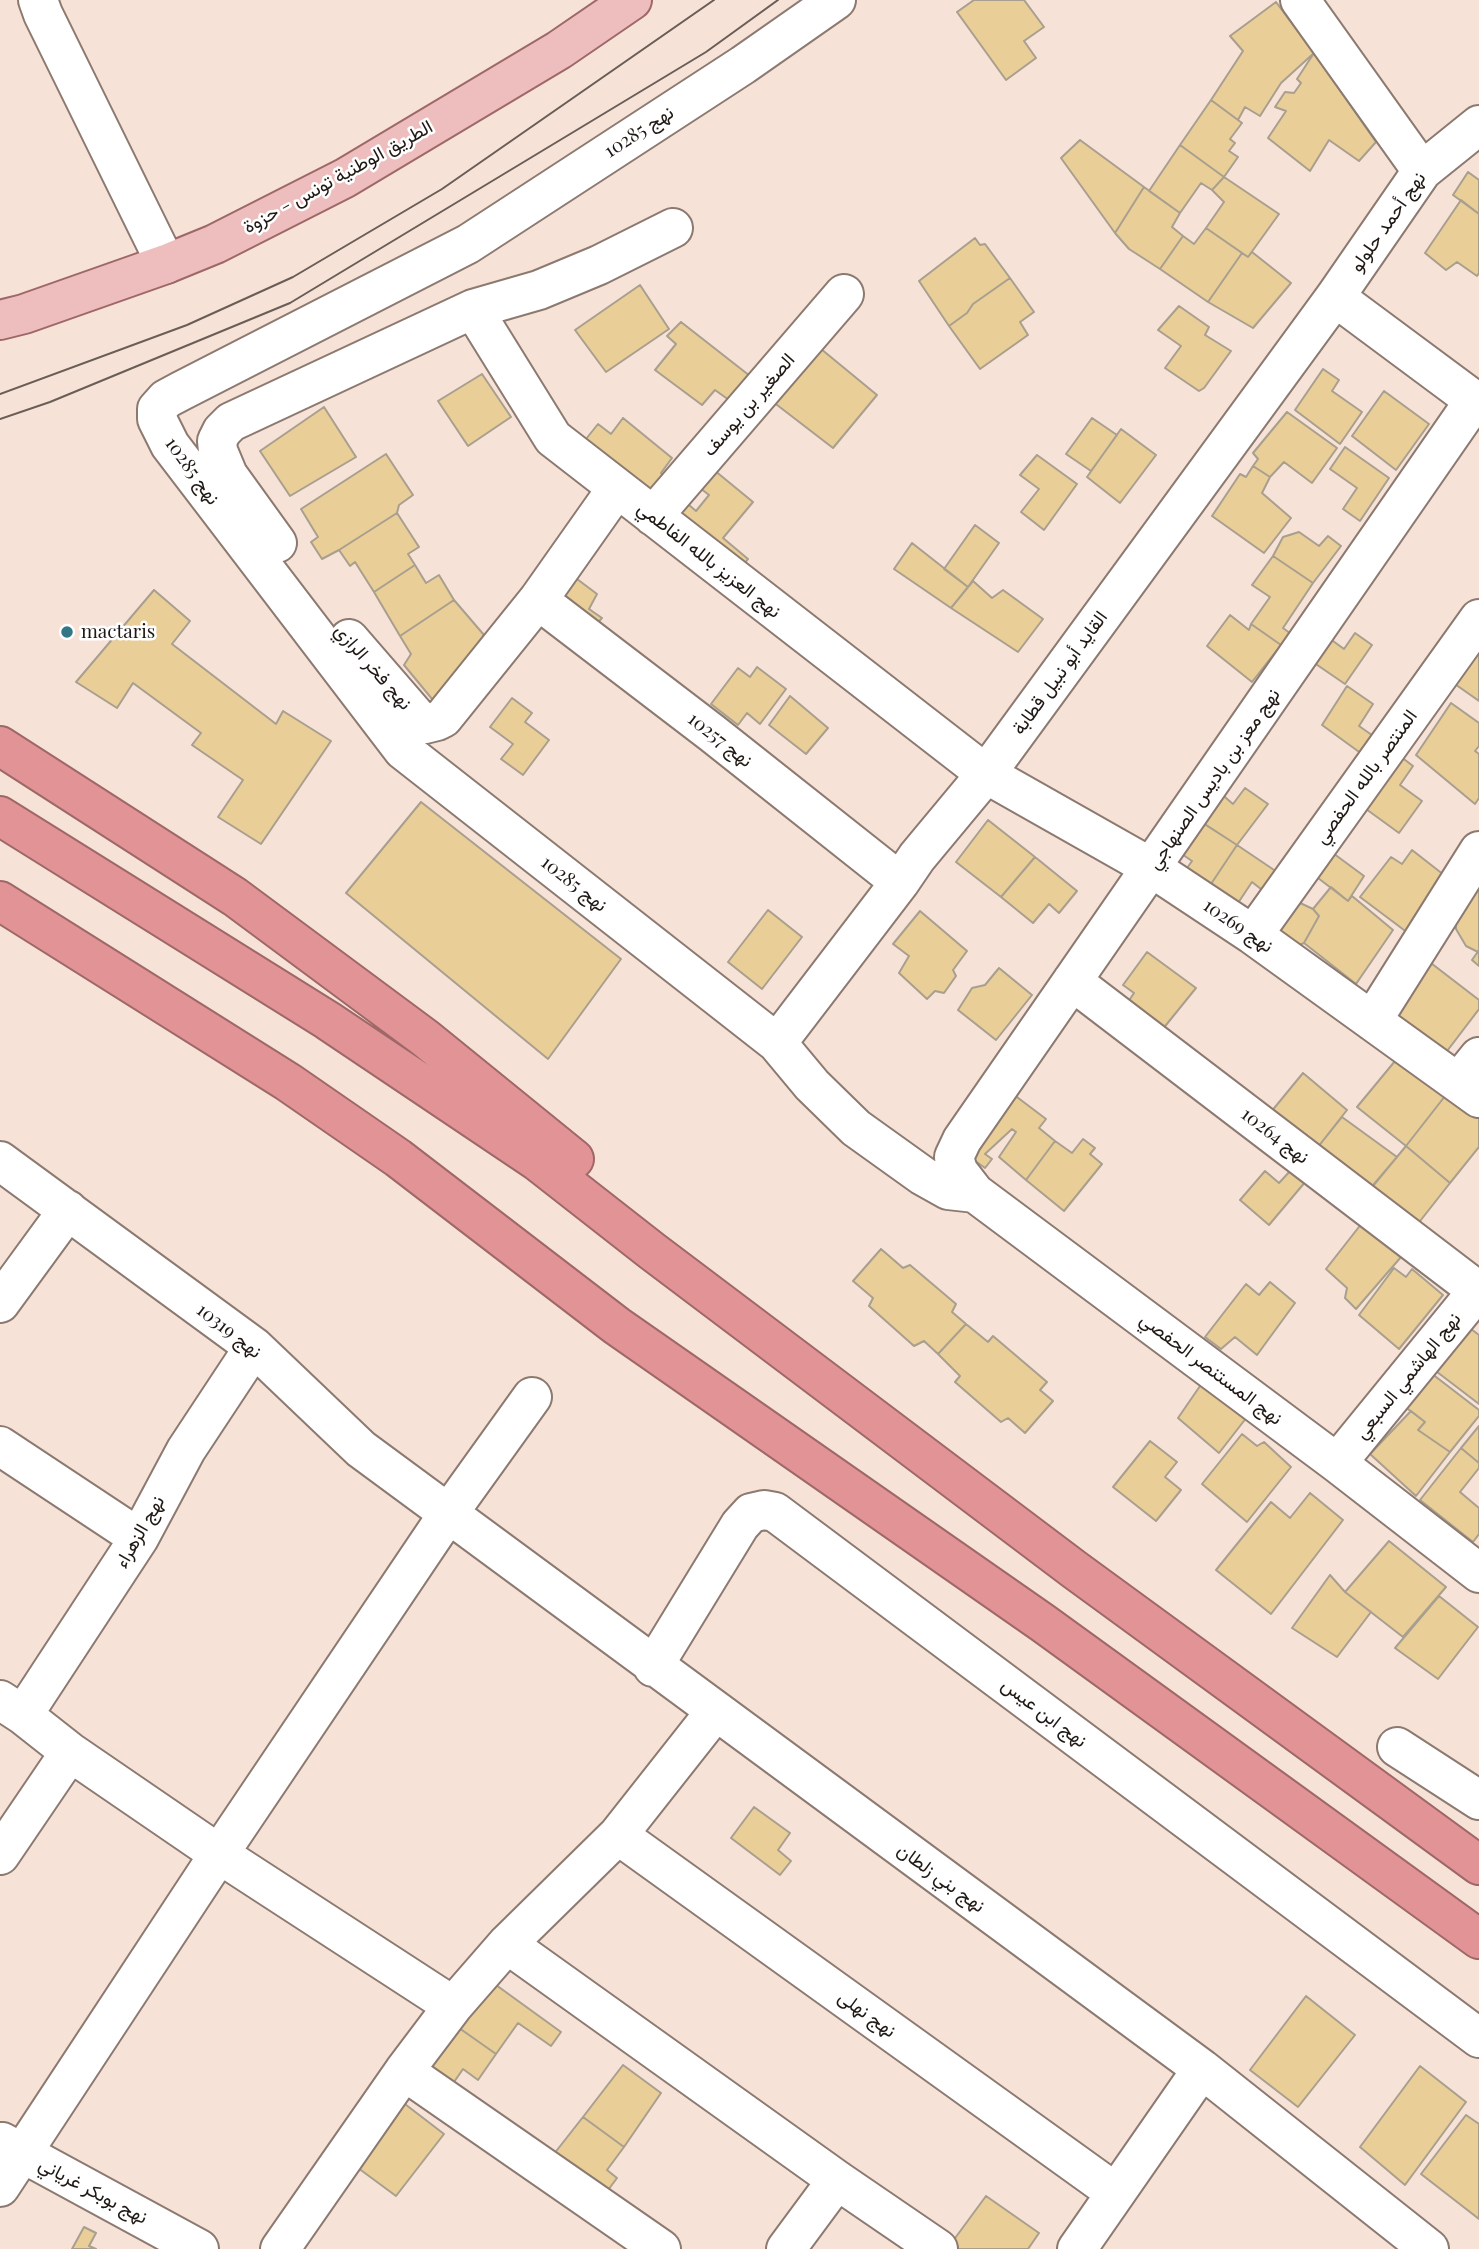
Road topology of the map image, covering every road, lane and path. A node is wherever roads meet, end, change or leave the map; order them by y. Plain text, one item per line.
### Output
1 (38, 0) edge
2 (632, 0) edge
3 (836, 0) edge
4 (1300, 0) edge
5 (1479, 125) edge
6 (1422, 171) junction
7 (673, 228) dead end
8 (166, 264) junction
9 (844, 294) dead end
10 (1335, 297) junction
11 (473, 309) junction
12 (8, 321) edge
13 (1476, 402) edge
14 (617, 488) junction
15 (653, 516) junction
16 (538, 600) junction
17 (1479, 619) edge
18 (0, 746) edge
19 (986, 774) junction
20 (0, 816) edge
21 (1479, 851) edge
22 (1152, 868) junction
23 (900, 883) junction
24 (0, 901) edge
25 (1253, 935) junction
26 (1072, 981) junction
27 (1372, 1021) junction
28 (777, 1043) junction
29 (1472, 1079) edge
30 (954, 1157) joint
31 (0, 1161) edge
32 (975, 1193) junction
33 (68, 1210) junction
34 (652, 1251) junction
35 (1478, 1290) edge
36 (0, 1303) edge
37 (254, 1347) junction
38 (531, 1397) dead end
39 (0, 1446) edge
40 (1337, 1463) junction
41 (447, 1514) junction
42 (139, 1538) junction
43 (1479, 1573) edge
44 (653, 1667) junction
45 (11, 1708) edge
46 (715, 1712) junction
47 (1397, 1747) dead end
48 (70, 1752) junction
49 (1479, 1800) edge
50 (618, 1835) junction
51 (219, 1854) junction
52 (0, 1855) edge
53 (1479, 1865) edge
54 (1479, 1939) edge
55 (507, 1944) junction
56 (453, 2006) junction
57 (1479, 2038) edge
58 (1202, 2069) junction
59 (404, 2071) junction
60 (12, 2147) edge
61 (837, 2180) junction
62 (0, 2187) edge
63 (1116, 2193) junction
64 (1080, 2248) edge
65 (199, 2249) edge
66 (280, 2249) edge
67 (661, 2249) edge
68 (786, 2249) edge
69 (938, 2249) edge
70 (1429, 2249) edge

1 - 8 street
2 - 8 main road, الطريق الوطنية تونس - حزوة
3 - 28 street, نهج 10285
4 - 6 street
5 - 6 street, نهج أحمد حلولو
6 - 10 street, نهج أحمد حلولو
7 - 11 street
8 - 12 main road, الطريق الوطنية تونس - حزوة
9 - 15 street, الصغير بن يوسف
10 - 13 street
10 - 19 street, القايد أبو نبيل قطابة
11 - 14 street, نهج العزيز بالله الفاطمي
11 - 16 street, نهج فخر الرازي
13 - 22 street, نهج معز بن باديس الصنهاجي
14 - 15 street, نهج العزيز بالله الفاطمي
14 - 16 street, نهج فخر الرازي
15 - 19 street, نهج العزيز بالله الفاطمي
16 - 23 street, نهج 10257
17 - 25 street, المنتصر بالله الحفصي
18 - 34 highway
19 - 22 street, نهج 10269
19 - 23 street, القايد أبو نبيل قطابة
20 - 34 highway
21 - 27 street
22 - 25 street, نهج 10269
22 - 26 street, نهج معز بن باديس الصنهاجي
23 - 28 street, القايد أبو نبيل قطابة
24 - 54 highway
25 - 27 street, نهج 10269
26 - 30 street, نهج معز بن باديس الصنهاجي
26 - 35 street, نهج 10264
27 - 29 street, نهج 10269
28 - 32 street
30 - 32 street, نهج المستنصر الحفصي
31 - 33 street, نهج 10319
32 - 40 street, نهج المستنصر الحفصي
33 - 36 street
33 - 37 street, نهج 10319
34 - 53 highway
35 - 40 street, نهج الهاشمي السبعي
37 - 41 street, نهج 10319
37 - 42 street, نهج الزهراء
38 - 41 street
39 - 42 street
40 - 43 street, نهج المستنصر الحفصي
41 - 44 street, نهج بني زلطان
41 - 51 street
42 - 45 street, نهج الزهراء
44 - 46 street, نهج بني زلطان
44 - 57 street, نهج ابن عيس
45 - 48 street
46 - 50 street
46 - 58 street, نهج بني زلطان
47 - 49 street
48 - 51 street
48 - 52 street
50 - 55 street
50 - 63 street, نهج نهلى
51 - 56 street
51 - 60 street
55 - 56 street
55 - 61 street
56 - 59 street
58 - 63 street
58 - 70 street, نهج بني زلطان
59 - 66 street
59 - 67 street
60 - 62 street
60 - 65 street, نهج بوبكر غرياني
61 - 68 street
61 - 69 street
63 - 64 street

